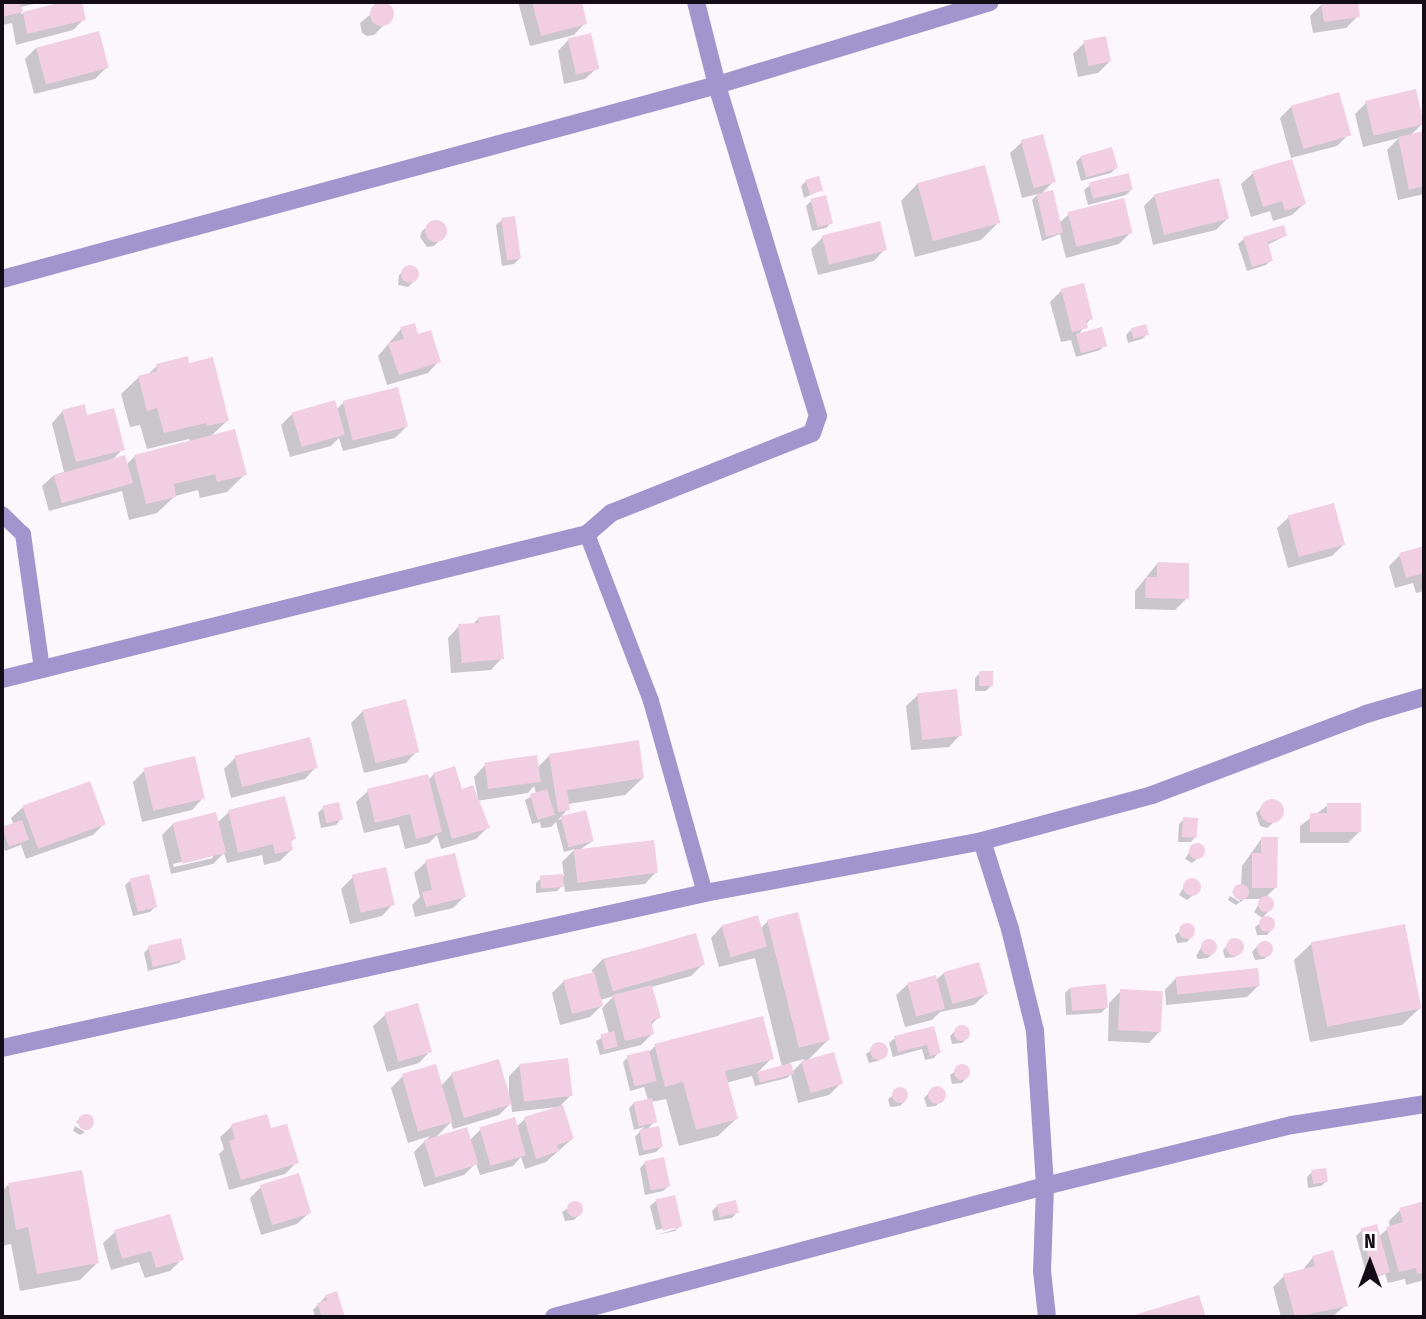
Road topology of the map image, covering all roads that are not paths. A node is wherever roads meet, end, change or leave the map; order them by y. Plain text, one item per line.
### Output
1 (696, 2) edge
2 (990, 2) edge
3 (717, 85) junction
4 (2, 279) edge
5 (2, 514) edge
6 (587, 534) junction
7 (42, 670) junction
8 (2, 678) edge
9 (1424, 696) edge
10 (982, 841) junction
11 (705, 893) junction
12 (2, 1048) edge
13 (1424, 1104) edge
14 (1045, 1186) junction
15 (554, 1317) edge
16 (1047, 1317) edge

1 - 3 street
2 - 3 street
3 - 4 street
3 - 6 street
5 - 7 lane
6 - 7 street
6 - 11 lane
7 - 8 street
9 - 10 street
10 - 11 street
10 - 14 street
11 - 12 street
13 - 14 street
14 - 15 street
14 - 16 street

